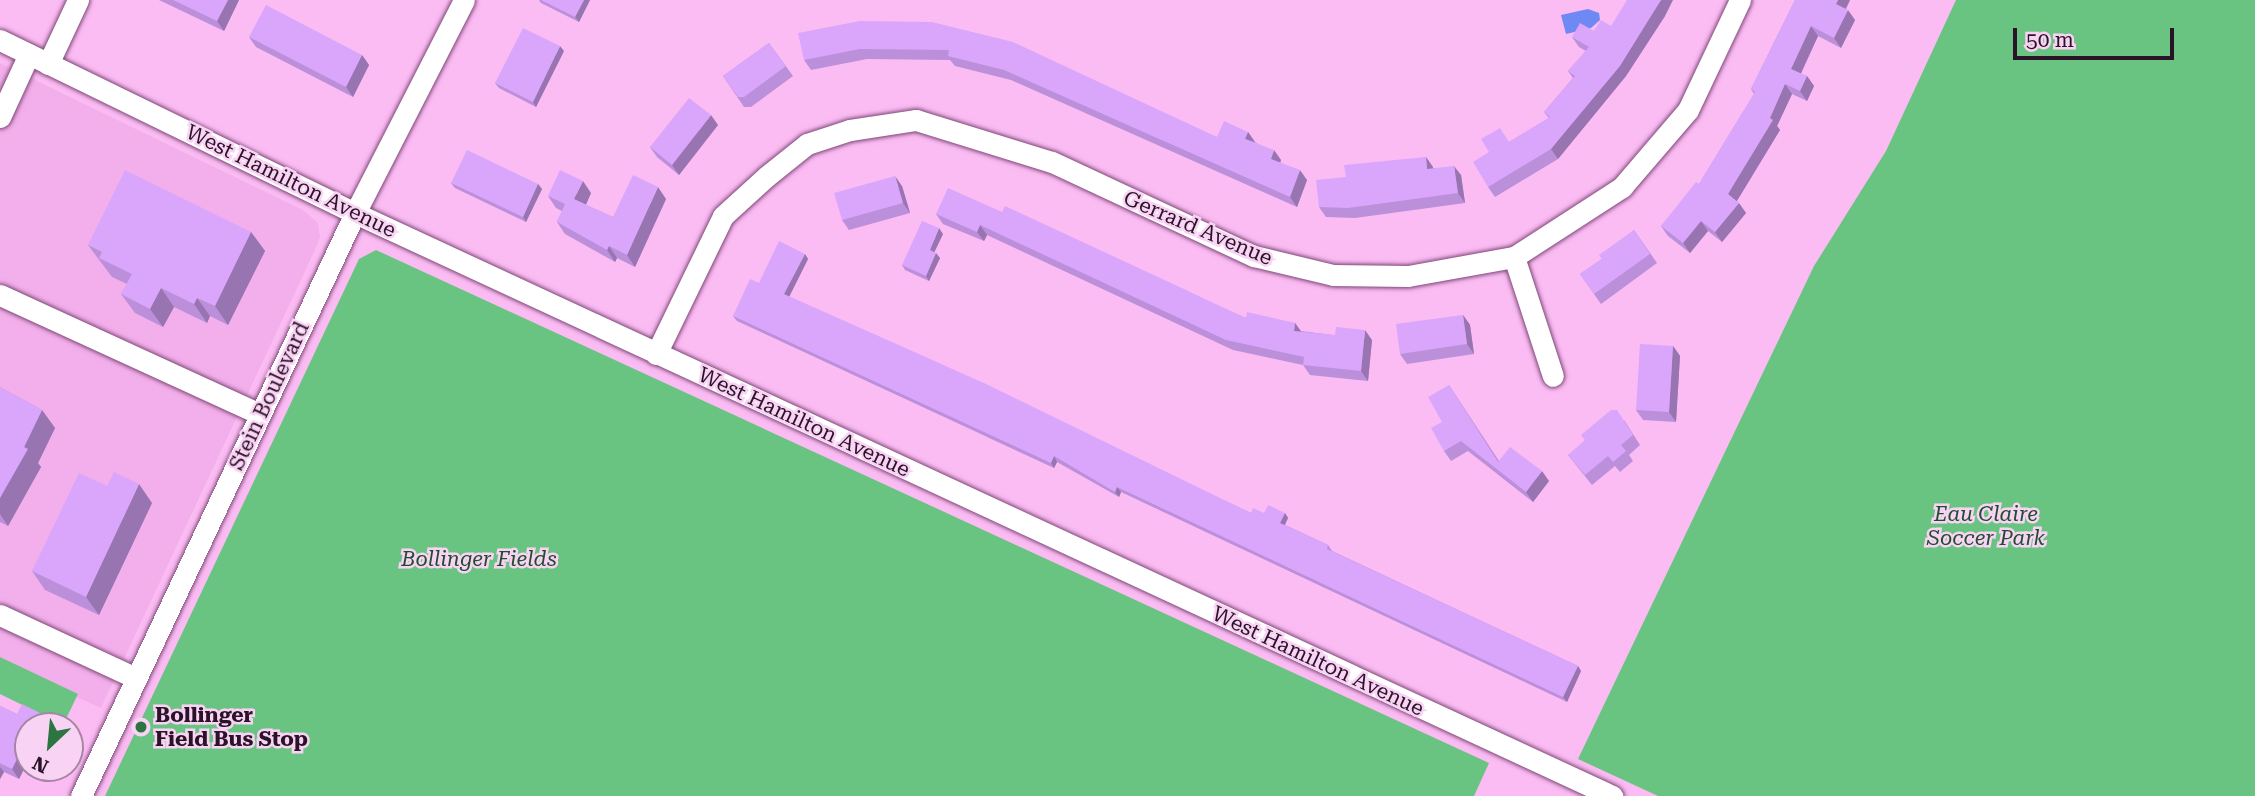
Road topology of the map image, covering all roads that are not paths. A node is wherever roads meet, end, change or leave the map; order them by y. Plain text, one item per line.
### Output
1 (78, 0) edge
2 (464, 0) edge
3 (1740, 0) edge
4 (0, 40) edge
5 (38, 59) junction
6 (0, 117) edge
7 (355, 213) junction
8 (1514, 257) junction
9 (0, 295) edge
10 (656, 354) junction
11 (1553, 376) dead end
12 (260, 414) junction
13 (0, 615) edge
14 (136, 678) junction
15 (81, 796) edge
16 (1612, 796) edge

1 - 5 street
2 - 7 street, Stein Boulevard
3 - 8 street, Gerrard Avenue
4 - 5 street, West Hamilton Avenue
5 - 6 street
5 - 7 street, West Hamilton Avenue
7 - 10 street, West Hamilton Avenue
7 - 12 street, Stein Boulevard
8 - 10 street, Gerrard Avenue
8 - 11 street
9 - 12 street
10 - 16 street, West Hamilton Avenue
12 - 14 street, Stein Boulevard
13 - 14 street
14 - 15 street, Stein Boulevard

